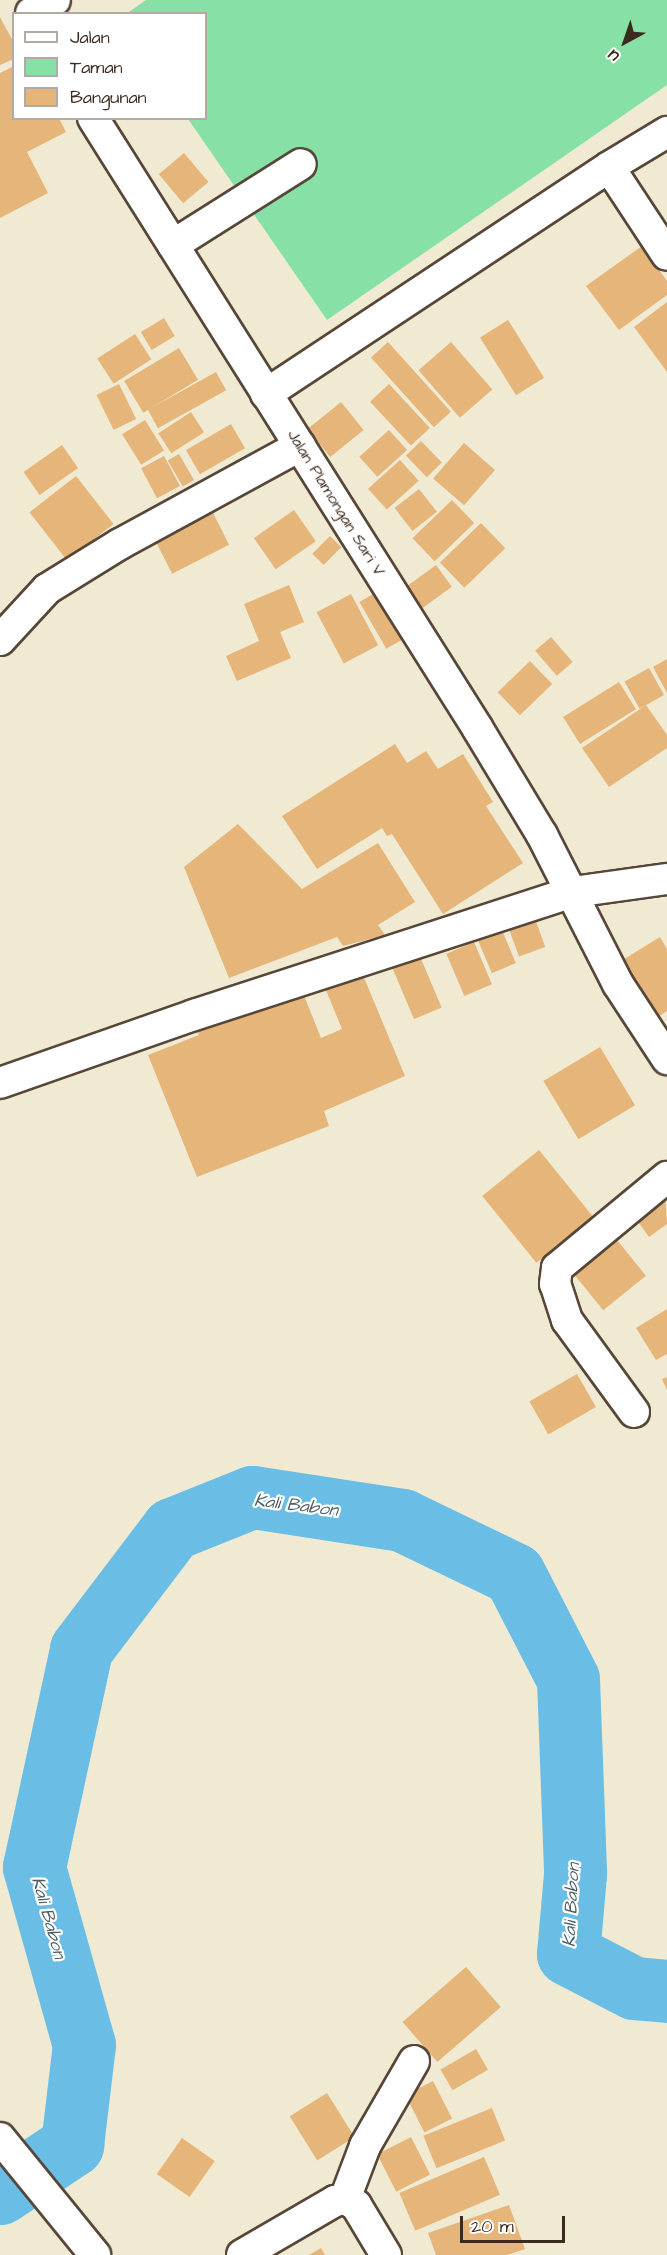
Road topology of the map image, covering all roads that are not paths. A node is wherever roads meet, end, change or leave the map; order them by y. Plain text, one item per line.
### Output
1 (56, 0) edge
2 (33, 12) edge
3 (94, 120) edge
4 (667, 132) edge
5 (301, 164) dead end
6 (609, 167) junction
7 (172, 245) junction
8 (667, 255) edge
9 (266, 394) junction
10 (300, 446) junction
11 (0, 640) edge
12 (667, 879) edge
13 (573, 892) junction
14 (667, 1059) edge
15 (0, 1083) edge
16 (667, 1177) edge
17 (634, 1412) dead end
18 (414, 2061) dead end
19 (0, 2138) edge
20 (345, 2199) junction
21 (95, 2255) edge
22 (242, 2255) edge
23 (386, 2255) edge

1 - 2 street
3 - 7 street, Jalan Plamongan Sari V
4 - 6 street
5 - 7 street
6 - 8 street
6 - 9 street
7 - 9 street, Jalan Plamongan Sari V
9 - 10 street, Jalan Plamongan Sari V
10 - 11 street
10 - 13 street, Jalan Plamongan Sari V
12 - 13 street
13 - 14 street, Jalan Plamongan Sari V
13 - 15 street
16 - 17 street
18 - 20 street
19 - 21 street
20 - 22 street
20 - 23 street

